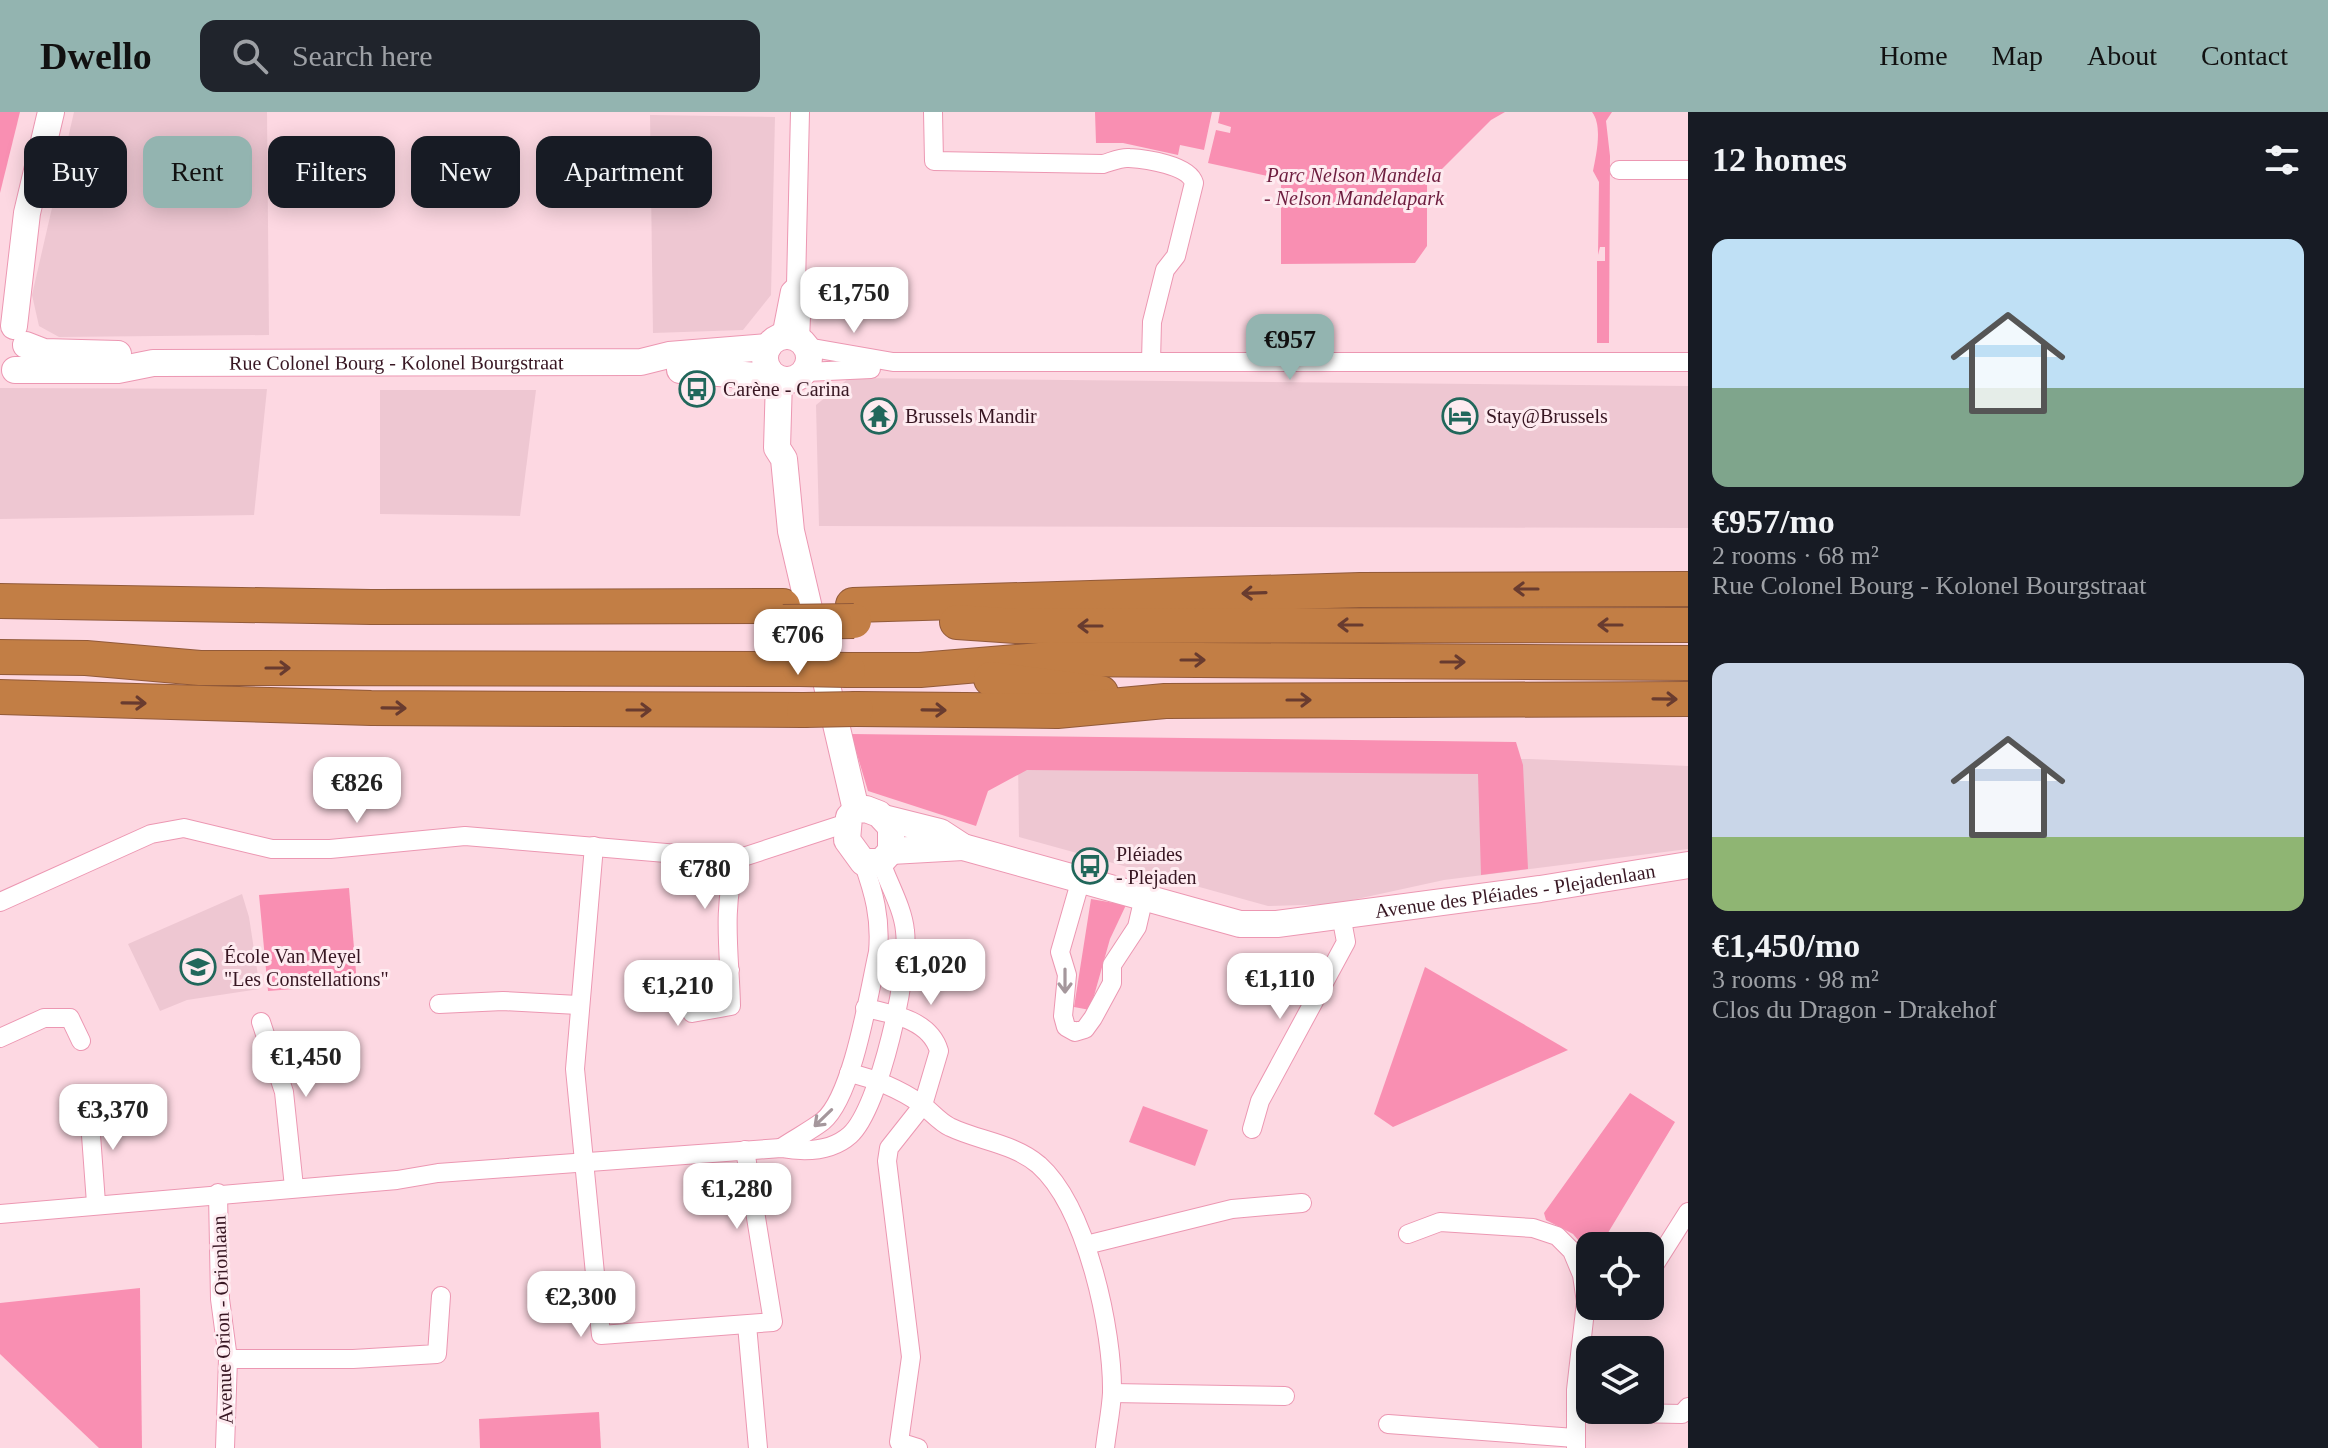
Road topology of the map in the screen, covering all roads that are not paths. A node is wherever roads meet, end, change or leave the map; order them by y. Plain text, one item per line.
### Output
1 (51, 112) edge
2 (800, 112) edge
3 (933, 112) edge
4 (1619, 170) dead end
5 (1688, 170) edge
6 (27, 213) junction
7 (0, 282) edge
8 (11, 348) edge
9 (788, 359) junction
10 (1151, 361) junction
11 (1688, 362) edge
12 (1688, 589) edge
13 (0, 601) edge
14 (524, 608) junction
15 (854, 613) junction
16 (783, 614) junction
17 (428, 622) junction
18 (0, 623) edge
19 (1688, 625) edge
20 (0, 657) edge
21 (1688, 663) edge
22 (200, 668) junction
23 (920, 670) junction
24 (0, 695) edge
25 (1688, 699) edge
26 (1165, 701) junction
27 (851, 816) junction
28 (884, 818) junction
29 (594, 846) junction
30 (963, 847) junction
31 (878, 858) junction
32 (737, 859) junction
33 (1688, 865) edge
34 (1081, 879) junction
35 (1144, 897) junction
36 (0, 902) edge
37 (1341, 915) junction
38 (730, 970) dead end
39 (439, 1004) dead end
40 (578, 1005) junction
41 (865, 1008) junction
42 (894, 1014) junction
43 (261, 1022) dead end
44 (0, 1038) edge
45 (81, 1041) dead end
46 (849, 1073) junction
47 (879, 1080) junction
48 (96, 1094) dead end
49 (923, 1105) junction
50 (1252, 1129) dead end
51 (781, 1148) junction
52 (745, 1150) junction
53 (583, 1162) junction
54 (294, 1187) junction
55 (218, 1193) junction
56 (96, 1203) junction
57 (1302, 1203) dead end
58 (1688, 1212) edge
59 (0, 1214) edge
60 (1408, 1234) dead end
61 (1086, 1245) junction
62 (1664, 1250) edge
63 (1576, 1261) edge
64 (441, 1296) dead end
65 (747, 1325) junction
66 (228, 1359) junction
67 (1112, 1393) junction
68 (1285, 1396) dead end
69 (1688, 1407) edge
70 (1664, 1414) edge
71 (1388, 1424) dead end
72 (1576, 1443) edge
73 (225, 1448) edge
74 (758, 1448) edge
75 (918, 1448) edge
76 (1105, 1448) edge

1 - 6 street
2 - 9 street
3 - 10 street
4 - 5 street
6 - 7 street
6 - 8 street
8 - 9 street, Rue Colonel Bourg - Kolonel Bourgstraat
9 - 10 street, Rue Colonel Bourg - Kolonel Bourgstraat
9 - 27 street
10 - 11 street, Rue Colonel Bourg - Kolonel Bourgstraat
12 -> 15 highway
13 - 14 highway
14 - 16 highway
14 - 17 highway
15 - 16 highway
19 -> 15 highway
16 - 17 highway
17 - 18 highway
20 - 22 highway
23 -> 21 highway
22 -> 23 highway, bridge
22 - 24 highway
23 - 26 highway
24 -> 26 highway, bridge
26 -> 25 highway
27 - 28 street
27 - 31 street
27 - 32 street
28 - 30 street, Avenue des Pléiades - Plejadenlaan
28 - 31 street
29 - 32 street
29 - 36 street
29 - 40 street
30 - 31 street, Avenue des Pléiades - Plejadenlaan
30 - 34 street, Avenue des Pléiades - Plejadenlaan
31 - 41 street
31 - 42 street
32 - 38 street
33 - 37 street, Avenue des Pléiades - Plejadenlaan
34 - 35 street, Avenue des Pléiades - Plejadenlaan
34 -> 35 street
35 - 37 street, Avenue des Pléiades - Plejadenlaan
37 - 50 street
39 - 40 street
40 - 53 street
41 - 42 street
41 - 46 street
42 - 47 street
42 - 49 street
43 - 54 street
44 - 45 street
46 - 47 street
46 -> 51 street
47 - 49 street
47 - 51 street
48 - 56 street
49 - 61 street
49 - 75 street
51 - 52 street
52 - 53 street
52 - 65 street
53 - 54 street
53 - 65 street
54 - 55 street
55 - 56 street
55 - 66 street, Avenue Orion - Orionlaan
56 - 59 street
57 - 61 street
58 - 62 street
60 - 63 street
61 - 67 street
64 - 66 street
65 - 74 street
66 - 73 street, Avenue Orion - Orionlaan
67 - 68 street
67 - 76 street
69 - 70 street
71 - 72 street

